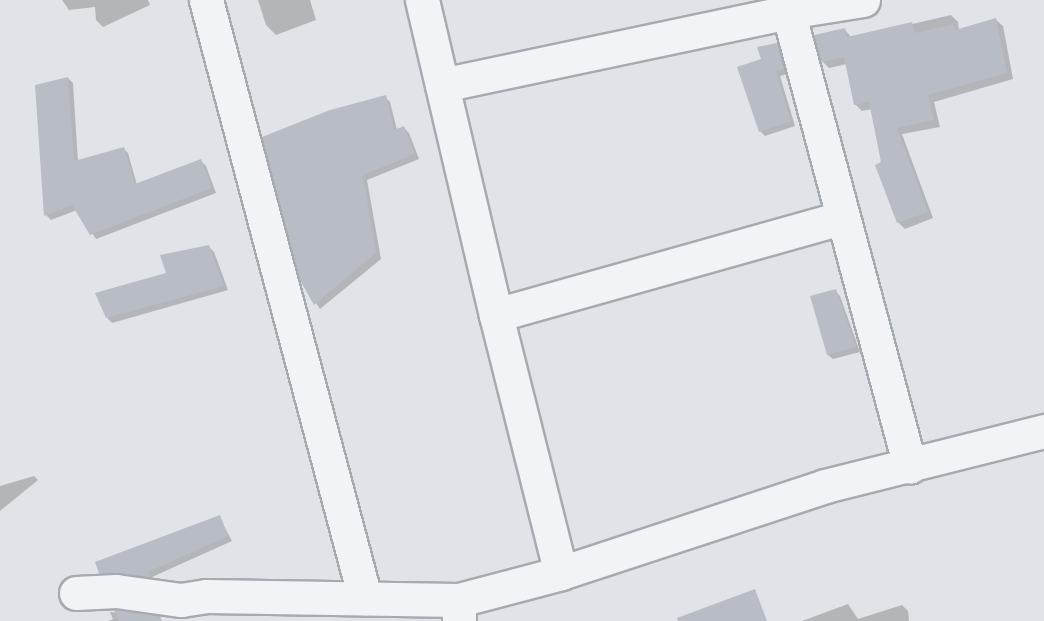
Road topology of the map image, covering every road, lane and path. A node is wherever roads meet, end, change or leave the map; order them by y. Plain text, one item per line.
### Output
1 (206, 0) edge
2 (422, 0) edge
3 (863, 0) edge
4 (787, 6) edge
5 (442, 85) junction
6 (842, 218) junction
7 (496, 315) junction
8 (1044, 431) edge
9 (910, 466) junction
10 (561, 573) junction
11 (76, 593) dead end
12 (365, 598) junction
13 (459, 610) edge

1 - 12 street
2 - 5 street
3 - 4 street
4 - 5 street
4 - 6 street
5 - 7 street
6 - 7 street
6 - 9 street
7 - 10 street
8 - 9 street
9 - 10 street
10 - 13 street
11 - 12 street
12 - 13 street

